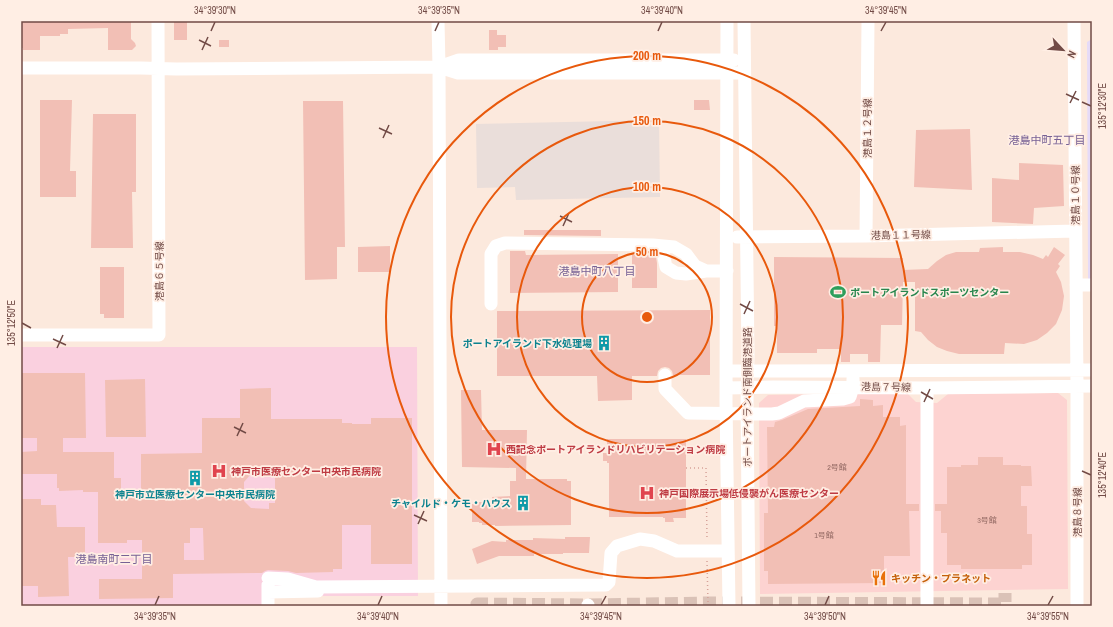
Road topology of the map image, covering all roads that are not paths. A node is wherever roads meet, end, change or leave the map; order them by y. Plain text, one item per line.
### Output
1 (158, 21) edge
2 (438, 21) edge
3 (726, 21) edge
4 (744, 21) edge
5 (868, 21) edge
6 (1074, 21) edge
7 (744, 66) junction
8 (439, 67) junction
9 (726, 67) junction
10 (21, 68) edge
11 (159, 68) junction
12 (1075, 231) junction
13 (866, 236) junction
14 (727, 237) junction
15 (746, 237) junction
16 (653, 245) junction
17 (706, 270) junction
18 (727, 271) junction
19 (1076, 284) junction
20 (1092, 284) edge
21 (491, 304) dead end
22 (21, 335) edge
23 (1077, 370) junction
24 (1092, 370) edge
25 (727, 371) junction
26 (748, 371) junction
27 (853, 371) junction
28 (665, 376) dead end
29 (1077, 386) junction
30 (1092, 386) edge
31 (853, 387) junction
32 (727, 388) junction
33 (747, 388) junction
34 (927, 388) junction
35 (728, 551) junction
36 (441, 587) junction
37 (268, 592) junction
38 (268, 606) edge
39 (441, 606) edge
40 (729, 606) edge
41 (749, 606) edge
42 (927, 606) edge
43 (1077, 606) edge

1 - 11 street
2 - 8 street
3 - 9 street, ポートアイランド南側臨港道路
4 - 7 street, ポートアイランド南側臨港道路
5 - 13 street, 港島１２号線
6 - 12 street, 港島１０号線
7 - 9 street
7 - 15 street, ポートアイランド南側臨港道路
8 - 9 street
8 - 11 street
8 - 36 street
9 - 14 street, ポートアイランド南側臨港道路
10 - 11 street
11 - 22 street, 港島６５号線
12 - 13 street, 港島１１号線
12 - 19 street, 港島１０号線
13 - 15 street, 港島１１号線
14 - 15 street, 港島１１号線
14 - 18 street, ポートアイランド南側臨港道路
15 - 26 street, ポートアイランド南側臨港道路
16 - 17 street
16 - 17 street
16 - 21 street
17 - 18 street
18 - 25 street, ポートアイランド南側臨港道路
19 - 20 street
19 - 23 street, 港島１０号線
23 - 24 street, 港島７号線
23 - 27 street, 港島７号線
23 - 29 street, 港島８号線
25 - 26 street, 港島７号線
25 - 32 street, ポートアイランド南側臨港道路
26 - 27 street, 港島７号線
26 - 33 street, ポートアイランド南側臨港道路
27 - 31 street
28 - 31 street
29 - 30 street, 港島７号線
29 - 34 street, 港島７号線
29 - 43 street, 港島８号線
31 - 33 street, 港島７号線
31 - 34 street, 港島７号線
32 - 33 street, 港島７号線
32 - 35 street, ポートアイランド南側臨港道路
33 - 41 street, ポートアイランド南側臨港道路
34 - 42 street
35 - 36 street
35 - 40 street, ポートアイランド南側臨港道路
36 - 37 street
36 - 37 street
36 - 39 street
37 - 38 street

